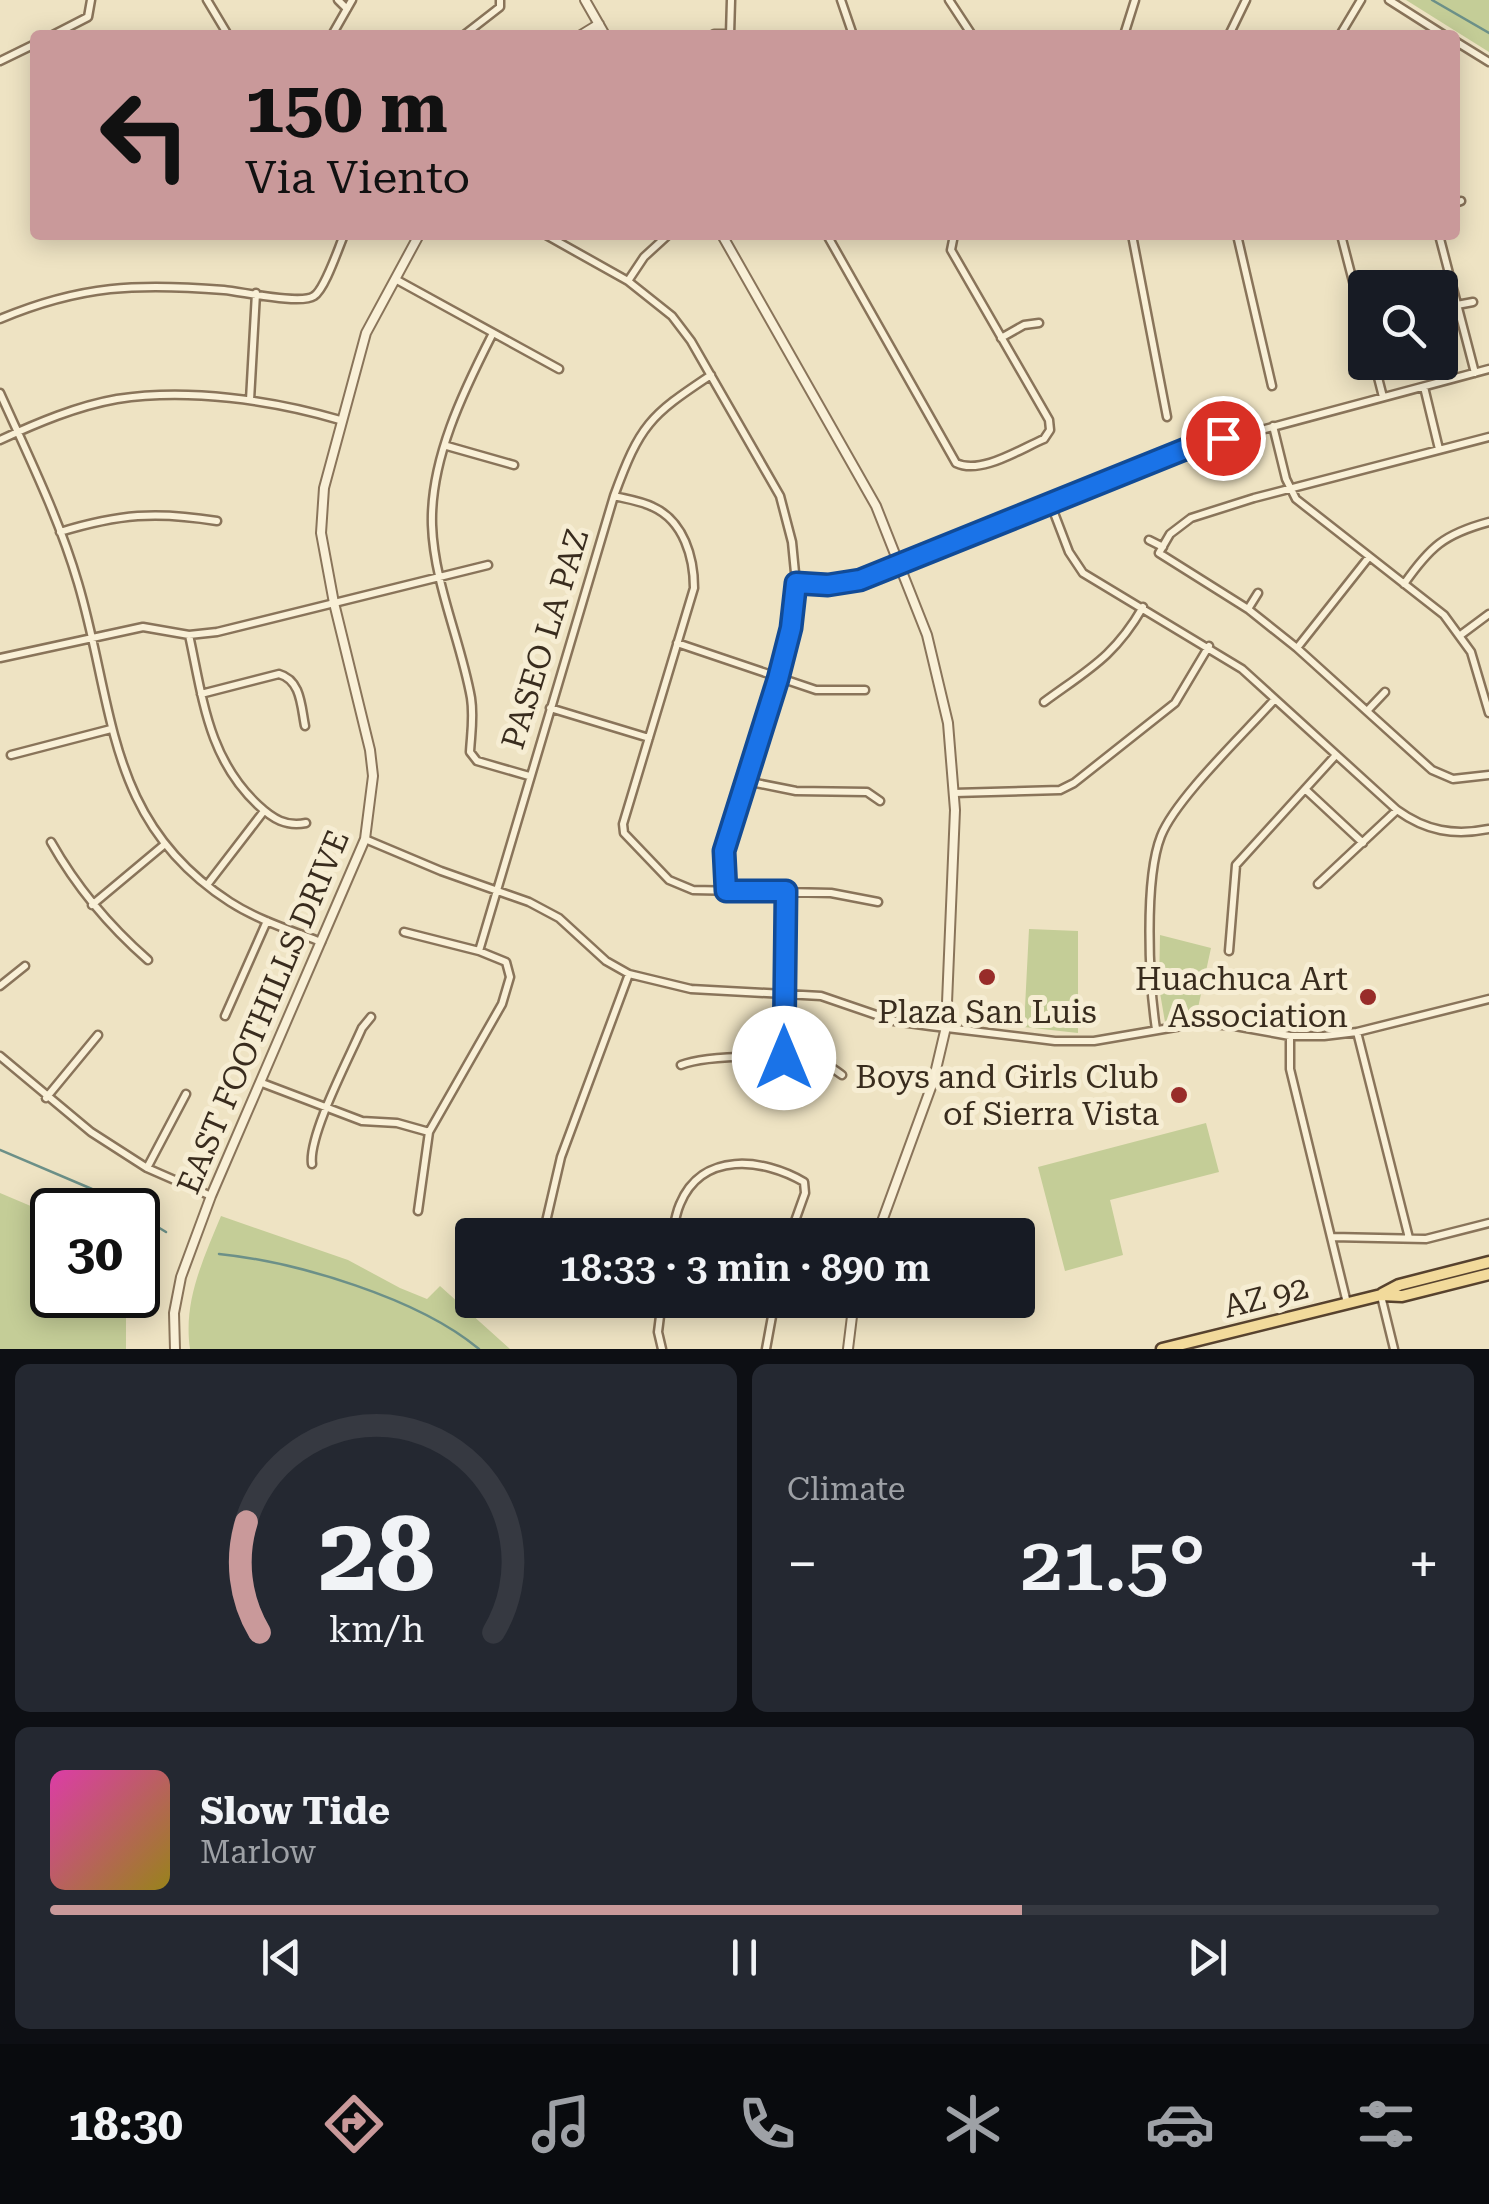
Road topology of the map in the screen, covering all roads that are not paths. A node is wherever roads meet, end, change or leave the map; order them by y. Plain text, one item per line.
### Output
1 (91, 0) edge
2 (207, 0) edge
3 (338, 0) edge
4 (352, 0) edge
5 (585, 0) edge
6 (732, 0) edge
7 (841, 0) edge
8 (949, 0) edge
9 (1135, 0) edge
10 (1246, 0) edge
11 (1361, 0) edge
12 (1389, 0) edge
13 (500, 3) edge
14 (347, 9) junction
15 (599, 24) junction
16 (63, 30) edge
17 (225, 30) edge
18 (335, 30) edge
19 (470, 30) edge
20 (589, 30) edge
21 (602, 30) edge
22 (730, 30) edge
23 (850, 30) edge
24 (969, 30) edge
25 (1126, 30) edge
26 (1231, 30) edge
27 (1343, 30) edge
28 (1436, 30) edge
29 (1460, 44) edge
30 (30, 46) edge
31 (0, 61) edge
32 (1489, 62) edge
33 (342, 240) edge
34 (416, 240) edge
35 (555, 240) edge
36 (663, 240) edge
37 (725, 240) edge
38 (830, 240) edge
39 (953, 240) edge
40 (1133, 240) edge
41 (1238, 240) edge
42 (1342, 240) edge
43 (1440, 240) edge
44 (1350, 270) edge
45 (1448, 270) edge
46 (396, 280) junction
47 (628, 281) junction
48 (256, 293) junction
49 (1473, 302) dead end
50 (1458, 306) edge
51 (1458, 310) edge
52 (0, 319) edge
53 (1039, 324) dead end
54 (492, 335) junction
55 (1001, 338) junction
56 (559, 369) dead end
57 (1489, 369) edge
58 (1475, 373) junction
59 (711, 375) junction
60 (1379, 380) edge
61 (1272, 386) dead end
62 (1424, 387) junction
63 (0, 393) edge
64 (1383, 397) junction
65 (250, 400) junction
66 (1167, 417) dead end
67 (340, 420) junction
68 (1273, 426) junction
69 (18, 432) junction
70 (1489, 437) edge
71 (0, 440) edge
72 (446, 446) junction
73 (1439, 449) junction
74 (514, 464) dead end
75 (1290, 489) junction
76 (614, 496) junction
77 (1051, 505) junction
78 (217, 521) dead end
79 (1489, 522) edge
80 (60, 532) junction
81 (1149, 540) dead end
82 (1163, 546) junction
83 (1370, 557) junction
84 (902, 565) junction
85 (488, 566) dead end
86 (440, 577) junction
87 (796, 583) junction
88 (1404, 584) junction
89 (1258, 593) dead end
90 (334, 603) junction
91 (1143, 607) junction
92 (1248, 609) junction
93 (1489, 614) edge
94 (1461, 634) junction
95 (188, 635) junction
96 (90, 637) junction
97 (677, 643) junction
98 (1209, 646) junction
99 (1297, 648) junction
100 (0, 658) edge
101 (778, 679) junction
102 (865, 690) dead end
103 (1385, 692) dead end
104 (202, 694) junction
105 (1275, 699) junction
106 (1044, 702) dead end
107 (550, 708) junction
108 (1367, 711) junction
109 (1489, 712) edge
110 (305, 726) dead end
111 (111, 730) junction
112 (649, 738) junction
113 (11, 755) dead end
114 (1336, 755) junction
115 (1489, 775) edge
116 (530, 776) junction
117 (746, 782) junction
118 (1304, 790) junction
119 (954, 793) junction
120 (880, 801) dead end
121 (264, 810) junction
122 (1397, 810) junction
123 (306, 823) dead end
124 (1489, 829) edge
125 (365, 839) junction
126 (51, 842) dead end
127 (1363, 843) junction
128 (165, 844) junction
129 (1318, 884) dead end
130 (206, 885) junction
131 (496, 889) junction
132 (726, 891) junction
133 (786, 891) junction
134 (878, 902) dead end
135 (92, 905) junction
136 (267, 921) junction
137 (404, 932) dead end
138 (321, 942) junction
139 (479, 951) junction
140 (1229, 951) dead end
141 (148, 960) dead end
142 (25, 966) dead end
143 (629, 974) junction
144 (0, 986) edge
145 (784, 996) junction
146 (1489, 998) edge
147 (225, 1016) dead end
148 (371, 1017) dead end
149 (946, 1027) junction
150 (1156, 1030) junction
151 (1357, 1032) junction
152 (98, 1035) dead end
153 (1290, 1036) junction
154 (0, 1056) edge
155 (784, 1058) junction
156 (682, 1065) dead end
157 (842, 1075) dead end
158 (262, 1083) junction
159 (186, 1094) dead end
160 (46, 1098) junction
161 (327, 1109) junction
162 (429, 1132) junction
163 (312, 1164) dead end
164 (146, 1168) junction
165 (212, 1196) junction
166 (418, 1211) dead end
167 (547, 1218) edge
168 (676, 1218) edge
169 (796, 1218) edge
170 (883, 1218) edge
171 (1489, 1224) edge
172 (1332, 1237) junction
173 (1409, 1238) junction
174 (1489, 1262) edge
175 (1489, 1274) edge
176 (1381, 1295) junction
177 (1346, 1303) junction
178 (660, 1318) edge
179 (772, 1318) edge
180 (851, 1318) edge
181 (175, 1349) edge
182 (662, 1349) edge
183 (766, 1349) edge
184 (848, 1349) edge
185 (1162, 1349) edge
186 (1394, 1349) edge

1 - 16 street
2 - 17 street
3 - 14 street
4 - 14 street
5 - 15 street
6 - 22 street
7 - 23 street
8 - 24 street
9 - 25 street
10 - 26 street
11 - 27 street
12 - 28 street
13 - 19 street
14 - 18 street
15 - 20 street
15 - 21 street
29 - 32 street
30 - 31 street
33 - 48 street
34 - 46 street, EAST FOOTHILLS DRIVE
35 - 47 street
36 - 47 street
37 - 84 street
38 - 55 street
39 - 55 street
40 - 66 street
41 - 61 street
42 - 44 street
43 - 45 street
46 - 54 street
46 - 67 street, EAST FOOTHILLS DRIVE
47 - 59 street
48 - 52 street
48 - 65 street
49 - 50 street
51 - 58 street
53 - 55 street
54 - 56 street
54 - 72 street
57 - 58 street
58 - 62 street
59 - 76 street, PASEO LA PAZ
59 - 87 street
60 - 64 street
62 - 64 street
62 - 73 street
63 - 69 street
64 - 68 street
65 - 67 street
65 - 69 street
67 - 90 street, EAST FOOTHILLS DRIVE
68 - 75 street
68 - 77 street
69 - 71 street
69 - 80 street
70 - 73 street
72 - 74 street
72 - 86 street
73 - 75 street
75 - 82 street
75 - 83 street
76 - 97 street
76 - 107 street, PASEO LA PAZ
77 - 84 street
77 - 91 street
78 - 80 street
79 - 88 street
80 - 96 street
81 - 82 street
82 - 92 street
83 - 88 street
83 - 99 street
84 - 87 street
84 - 119 street
85 - 86 street
86 - 90 street
86 - 116 street
87 - 101 street
88 - 94 street
89 - 92 street
90 - 95 street
90 - 125 street, EAST FOOTHILLS DRIVE
91 - 98 street
91 - 106 street
92 - 99 street
93 - 94 street
94 - 109 street
95 - 96 street
95 - 104 street
96 - 100 street
96 - 111 street
97 - 101 street
97 - 112 street
98 - 105 street
98 - 119 street
99 - 108 street
101 - 102 street
101 - 117 street
103 - 108 street
104 - 110 street
104 - 121 street
105 - 114 street
105 - 150 street
107 - 112 street
107 - 116 street, PASEO LA PAZ
108 - 115 street
111 - 113 street
111 - 128 street
112 - 132 street
114 - 118 street
114 - 122 street
116 - 131 street, PASEO LA PAZ
117 - 120 street
117 - 132 street
118 - 127 street
118 - 140 street
119 - 149 street
121 - 123 street
121 - 130 street
122 - 124 street
122 - 127 street
125 - 131 street
125 - 138 street, EAST FOOTHILLS DRIVE
126 - 135 street
127 - 129 street
128 - 130 street
128 - 135 street
130 - 136 street
131 - 139 street, PASEO LA PAZ
131 - 143 street
132 - 133 street
133 - 134 street
133 - 145 street
135 - 141 street
136 - 138 street
136 - 147 street
137 - 139 street
138 - 158 street, EAST FOOTHILLS DRIVE
139 - 162 street
142 - 144 street
143 - 145 street
143 - 167 street
145 - 149 street
145 - 155 street
146 - 151 street
148 - 161 street
149 - 150 street
149 - 170 street
150 - 153 street
151 - 153 street
151 - 173 street
152 - 160 street
153 - 172 street
154 - 160 street
155 - 156 street
155 - 157 street
158 - 161 street
158 - 165 street, EAST FOOTHILLS DRIVE
159 - 164 street
160 - 164 street
161 - 162 street
161 - 163 street
162 - 166 street
164 - 165 street
165 - 181 street, EAST FOOTHILLS DRIVE
168 - 169 street
171 - 173 street
172 - 173 street
172 - 177 street
174 - 176 main road, AZ 92
175 - 176 main road, AZ 92
176 - 177 main road, AZ 92 / AZ 92
176 - 186 street
177 - 185 main road, AZ 92 / AZ 92
178 - 182 street
179 - 183 street
180 - 184 street

